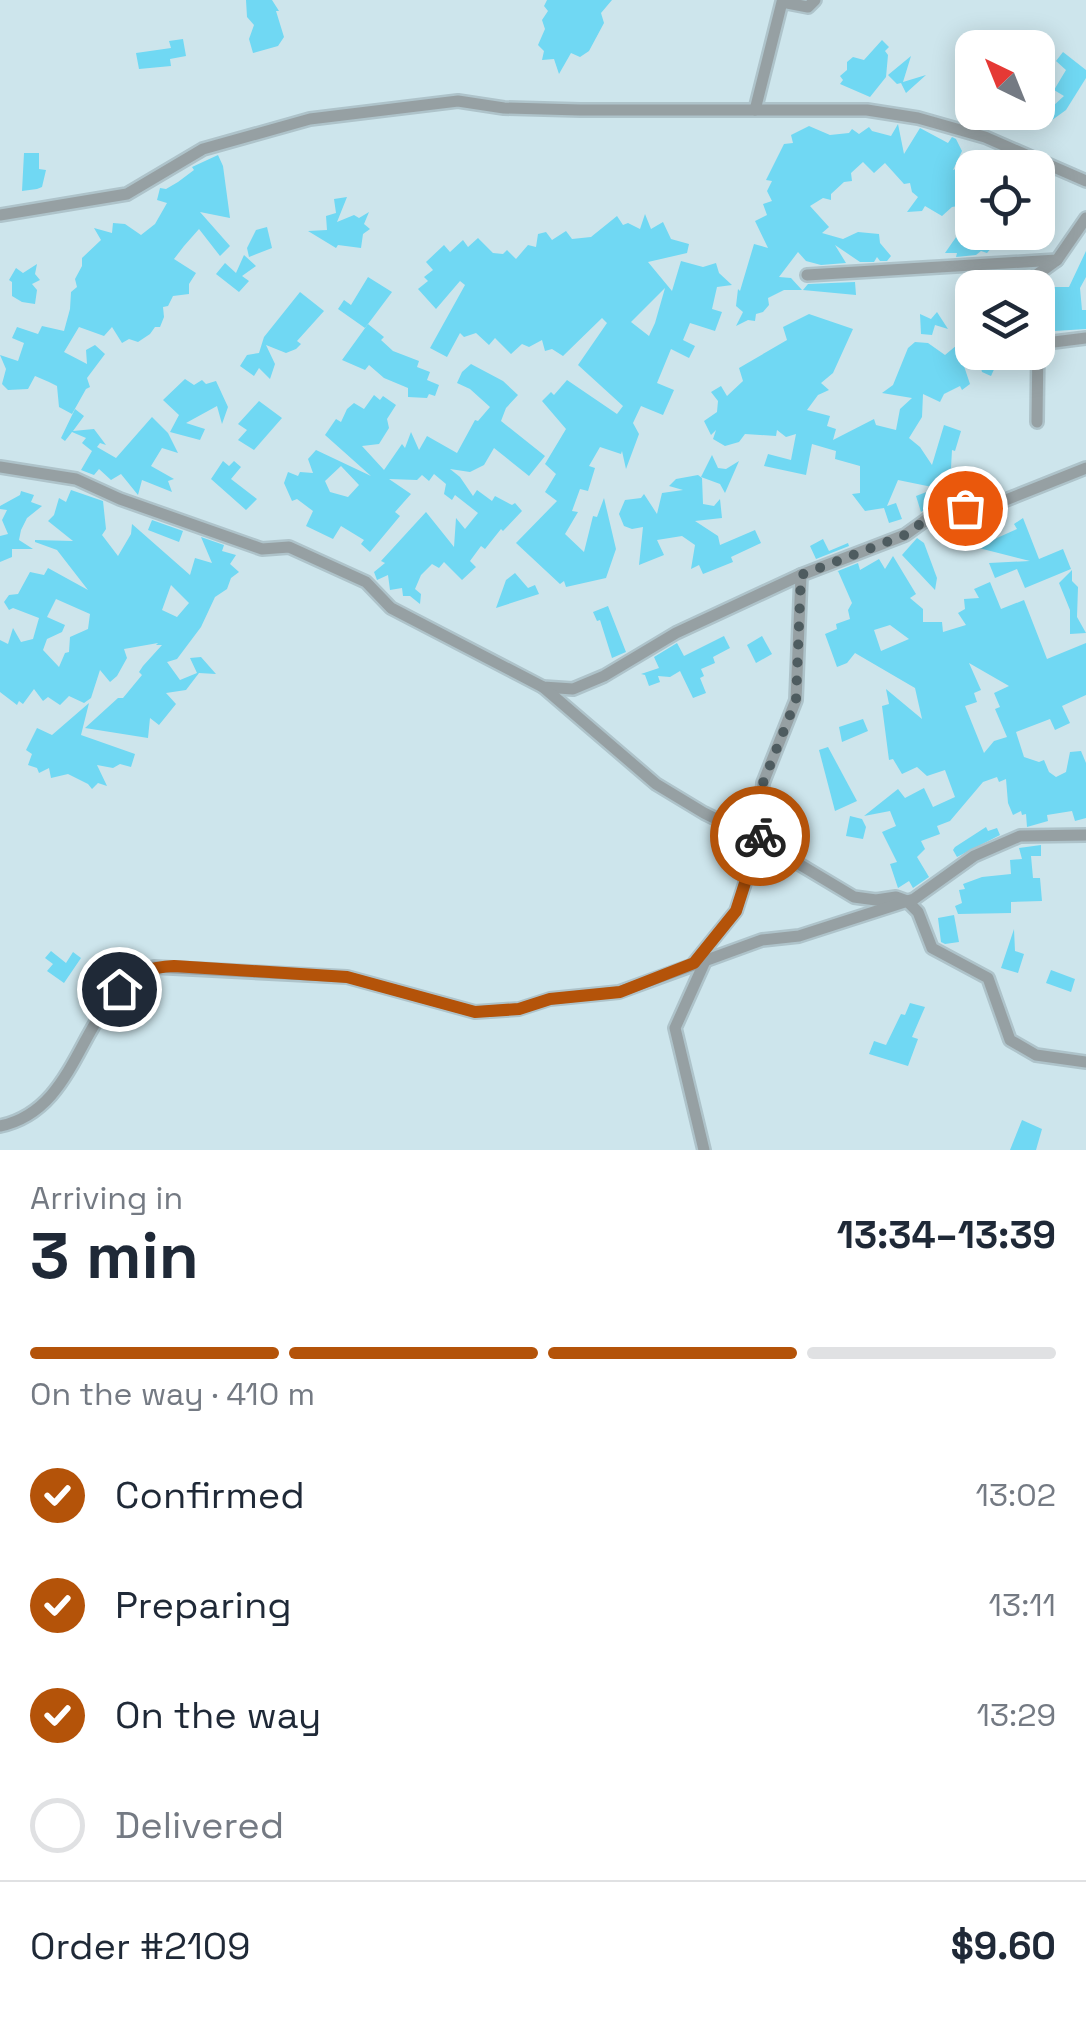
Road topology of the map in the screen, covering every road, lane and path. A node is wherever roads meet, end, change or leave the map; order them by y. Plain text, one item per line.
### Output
1 (816, 0) edge
2 (755, 110) junction
3 (1086, 181) edge
4 (0, 215) edge
5 (1086, 218) edge
6 (1057, 260) junction
7 (1043, 270) edge
8 (808, 275) dead end
9 (1086, 338) edge
10 (1055, 341) edge
11 (1038, 370) edge
12 (1038, 422) dead end
13 (0, 467) edge
14 (1086, 468) edge
15 (801, 575) junction
16 (543, 687) junction
17 (1086, 835) edge
18 (759, 840) junction
19 (906, 902) junction
20 (700, 961) junction
21 (1086, 1062) edge
22 (0, 1126) edge
23 (704, 1150) edge

1 - 2 street
2 - 3 street
2 - 4 street
5 - 6 street
6 - 7 street
6 - 8 street
9 - 10 street
11 - 12 street
13 - 16 street
14 - 15 street
15 - 16 street
15 - 18 street
16 - 18 street
17 - 19 street
18 - 19 street
18 - 20 street
19 - 20 street
19 - 21 street
20 - 22 street
20 - 23 street

